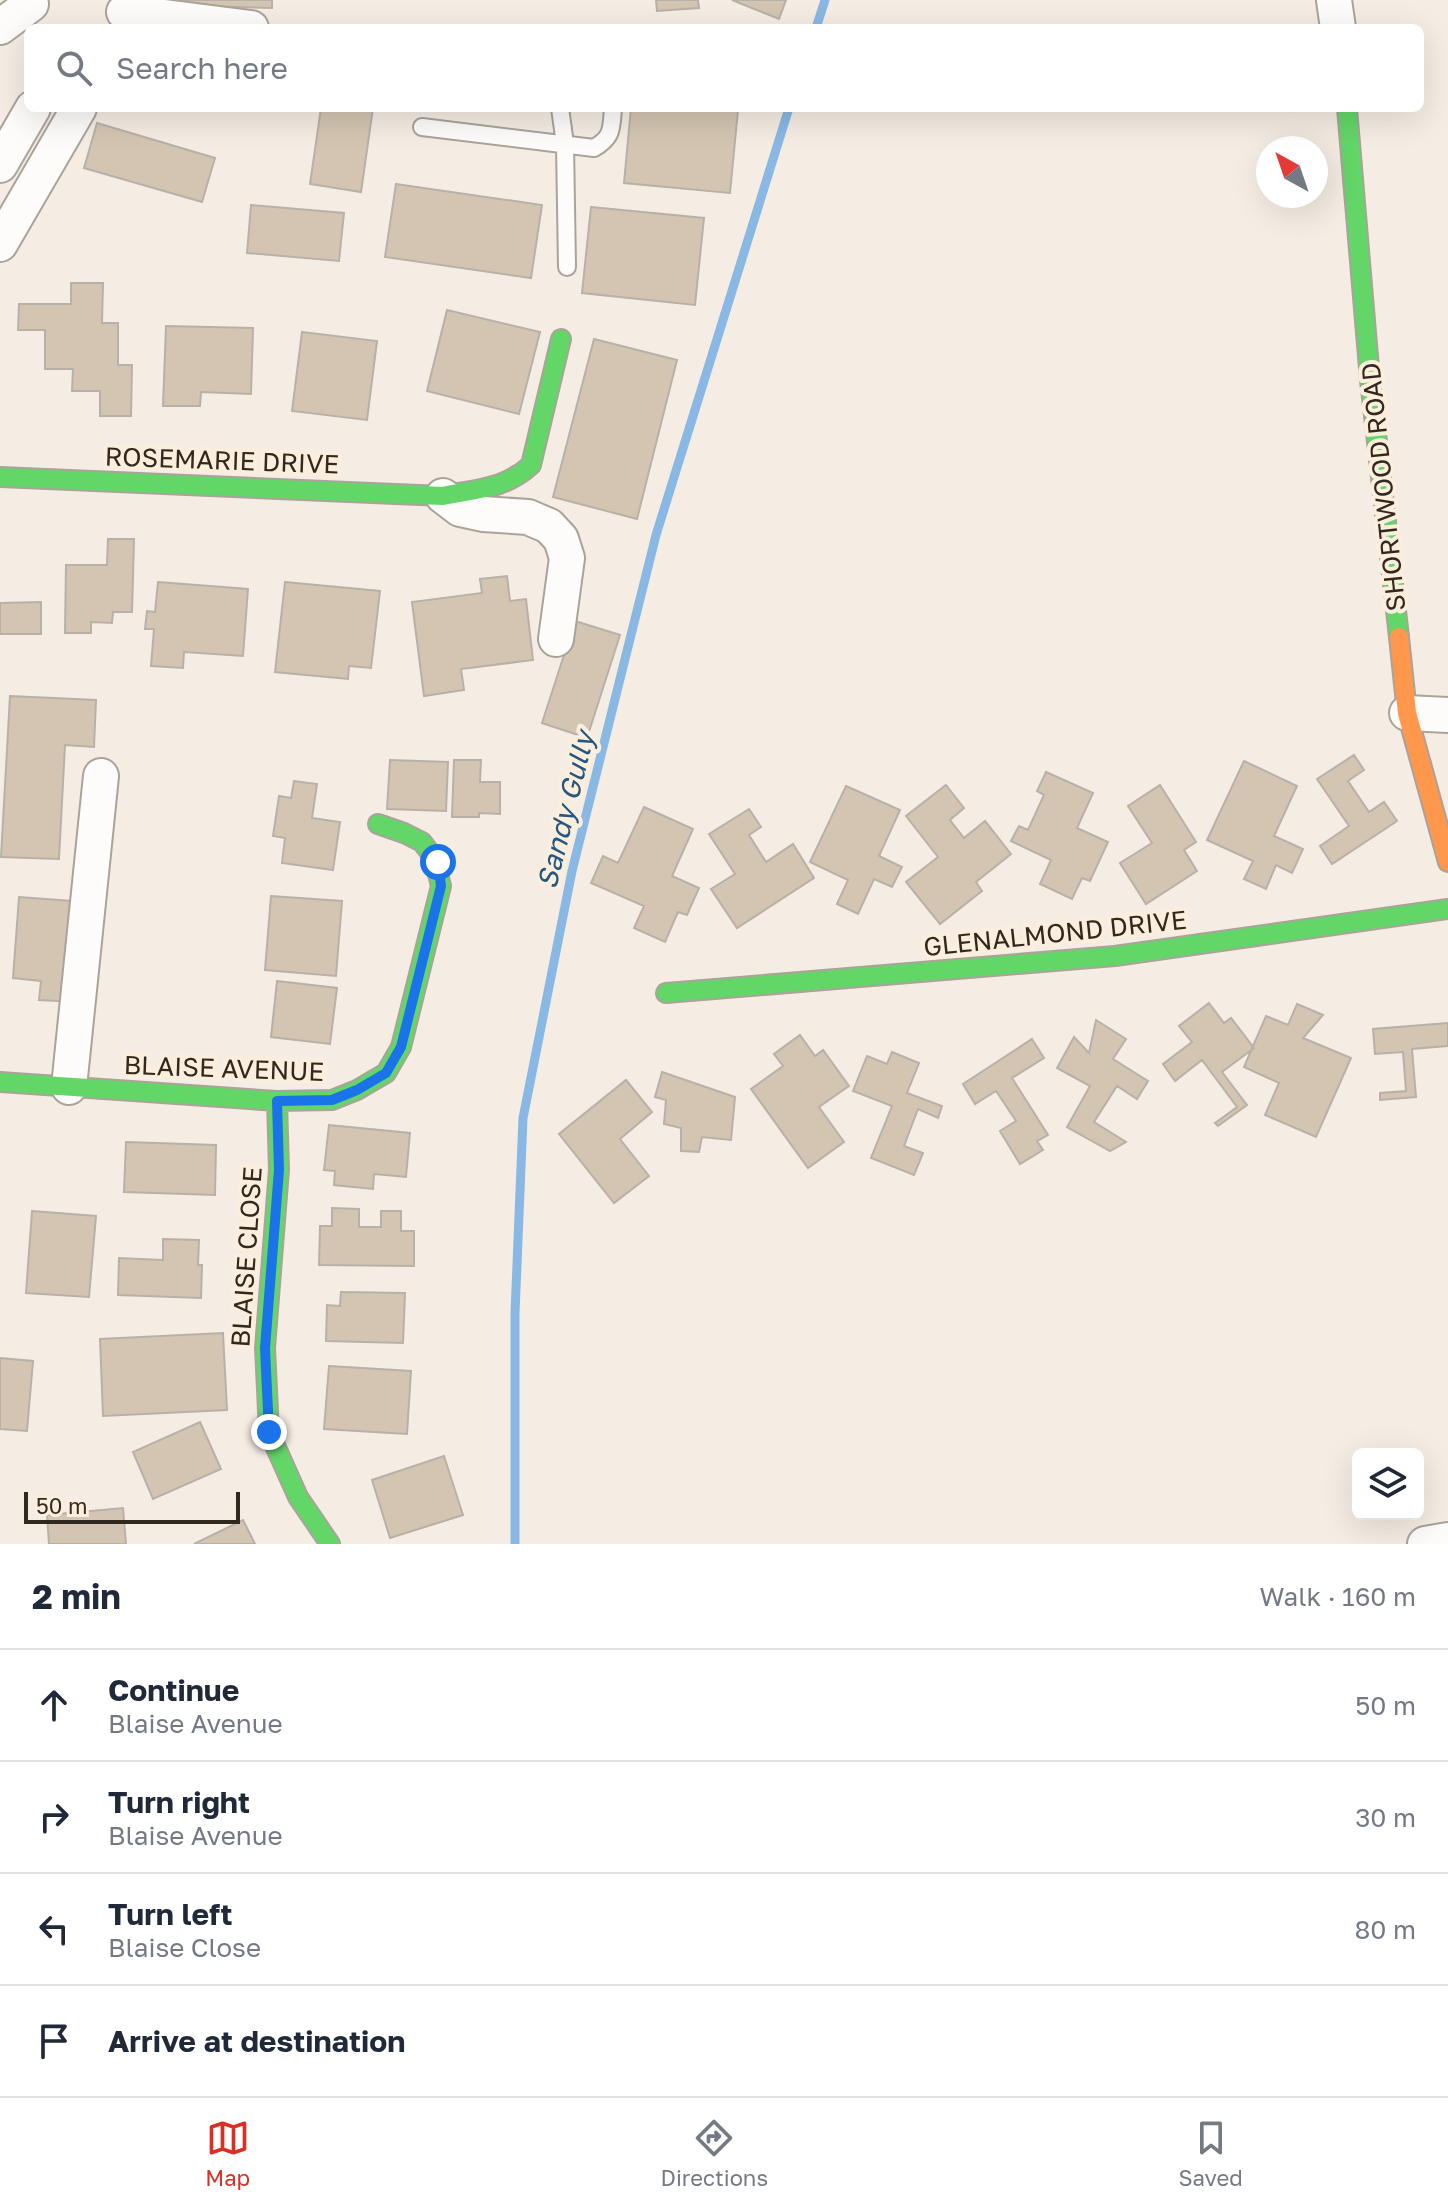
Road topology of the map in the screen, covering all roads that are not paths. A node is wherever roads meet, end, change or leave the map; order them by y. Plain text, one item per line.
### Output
1 (1334, 0) edge
2 (34, 11) edge
3 (122, 13) edge
4 (217, 24) edge
5 (1337, 24) edge
6 (0, 27) edge
7 (31, 112) edge
8 (77, 112) edge
9 (561, 112) edge
10 (613, 112) edge
11 (1347, 112) edge
12 (422, 127) dead end
13 (565, 144) junction
14 (0, 165) edge
15 (0, 244) edge
16 (567, 267) dead end
17 (561, 339) dead end
18 (0, 477) edge
19 (443, 496) junction
20 (556, 639) dead end
21 (1407, 713) junction
22 (1448, 715) edge
23 (101, 776) dead end
24 (378, 824) dead end
25 (1448, 862) edge
26 (1448, 909) edge
27 (666, 993) dead end
28 (0, 1082) edge
29 (69, 1087) junction
30 (277, 1101) junction
31 (1448, 1540) edge
32 (330, 1544) edge
33 (1425, 1544) edge

1 - 5 street
2 - 6 street
3 - 4 street
7 - 14 street
8 - 15 street
9 - 13 lane
10 - 13 lane
11 - 21 street, SHORTWOOD ROAD
12 - 13 lane
13 - 16 lane
17 - 19 street, ROSEMARIE DRIVE
18 - 19 street, ROSEMARIE DRIVE
19 - 20 street
21 - 22 street
21 - 25 street, SHORTWOOD ROAD
23 - 29 street
24 - 30 street, BLAISE AVENUE
26 - 27 street, GLENALMOND DRIVE
28 - 29 street, BLAISE AVENUE
29 - 30 street, BLAISE AVENUE
30 - 32 street, BLAISE CLOSE
31 - 33 street

